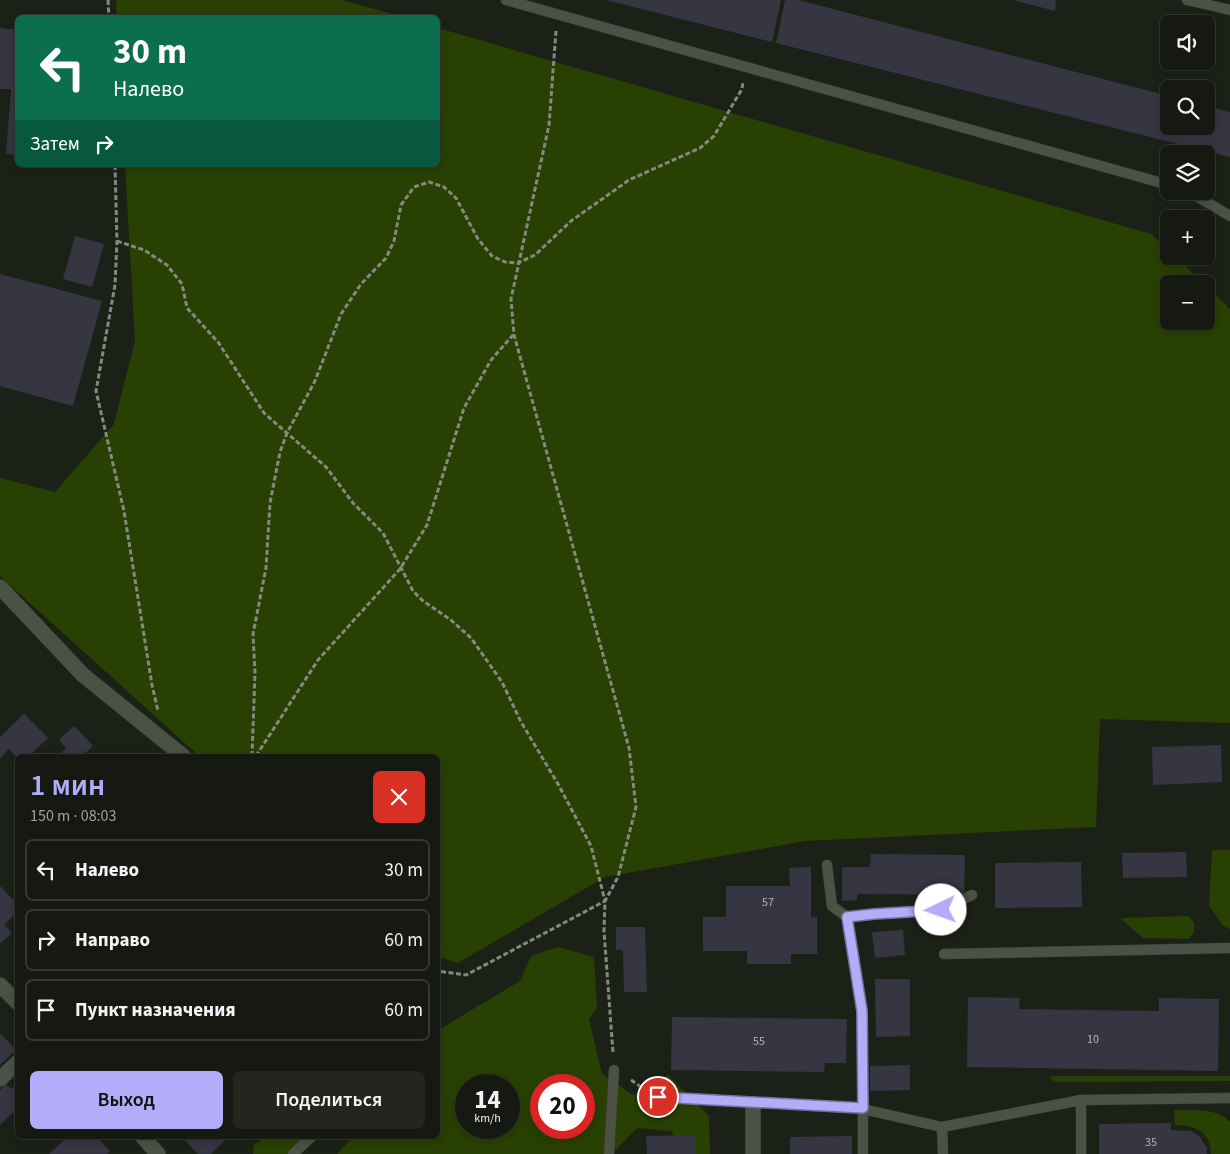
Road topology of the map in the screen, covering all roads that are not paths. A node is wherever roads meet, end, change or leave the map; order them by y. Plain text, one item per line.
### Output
1 (506, 0) edge
2 (1187, 0) edge
3 (1230, 10) edge
4 (1160, 181) edge
5 (1203, 200) edge
6 (1230, 216) edge
7 (0, 586) edge
8 (180, 754) edge
9 (827, 865) dead end
10 (972, 895) dead end
11 (847, 917) junction
12 (1230, 948) edge
13 (944, 954) dead end
14 (0, 985) edge
15 (15, 1000) edge
16 (15, 1065) edge
17 (614, 1070) road end
18 (0, 1079) edge
19 (658, 1097) road end
20 (1230, 1098) edge
21 (1081, 1100) junction
22 (753, 1104) junction
23 (863, 1108) junction
24 (942, 1127) junction
25 (145, 1139) edge
26 (309, 1139) edge
27 (158, 1154) edge
28 (293, 1154) edge
29 (609, 1154) edge
30 (753, 1154) edge
31 (863, 1154) edge
32 (943, 1154) edge
33 (1081, 1154) edge

1 - 4 lane
2 - 3 lane
5 - 6 lane
7 - 8 street
9 - 11 lane
10 - 11 lane
11 - 23 lane
12 - 13 lane
14 - 15 street
16 - 18 street
17 - 29 lane
19 - 22 lane
20 - 21 lane
21 - 24 lane
21 - 33 lane
22 - 23 lane
22 - 30 street
23 - 24 lane
23 - 31 lane
24 - 32 lane
25 - 27 street
26 - 28 lane

